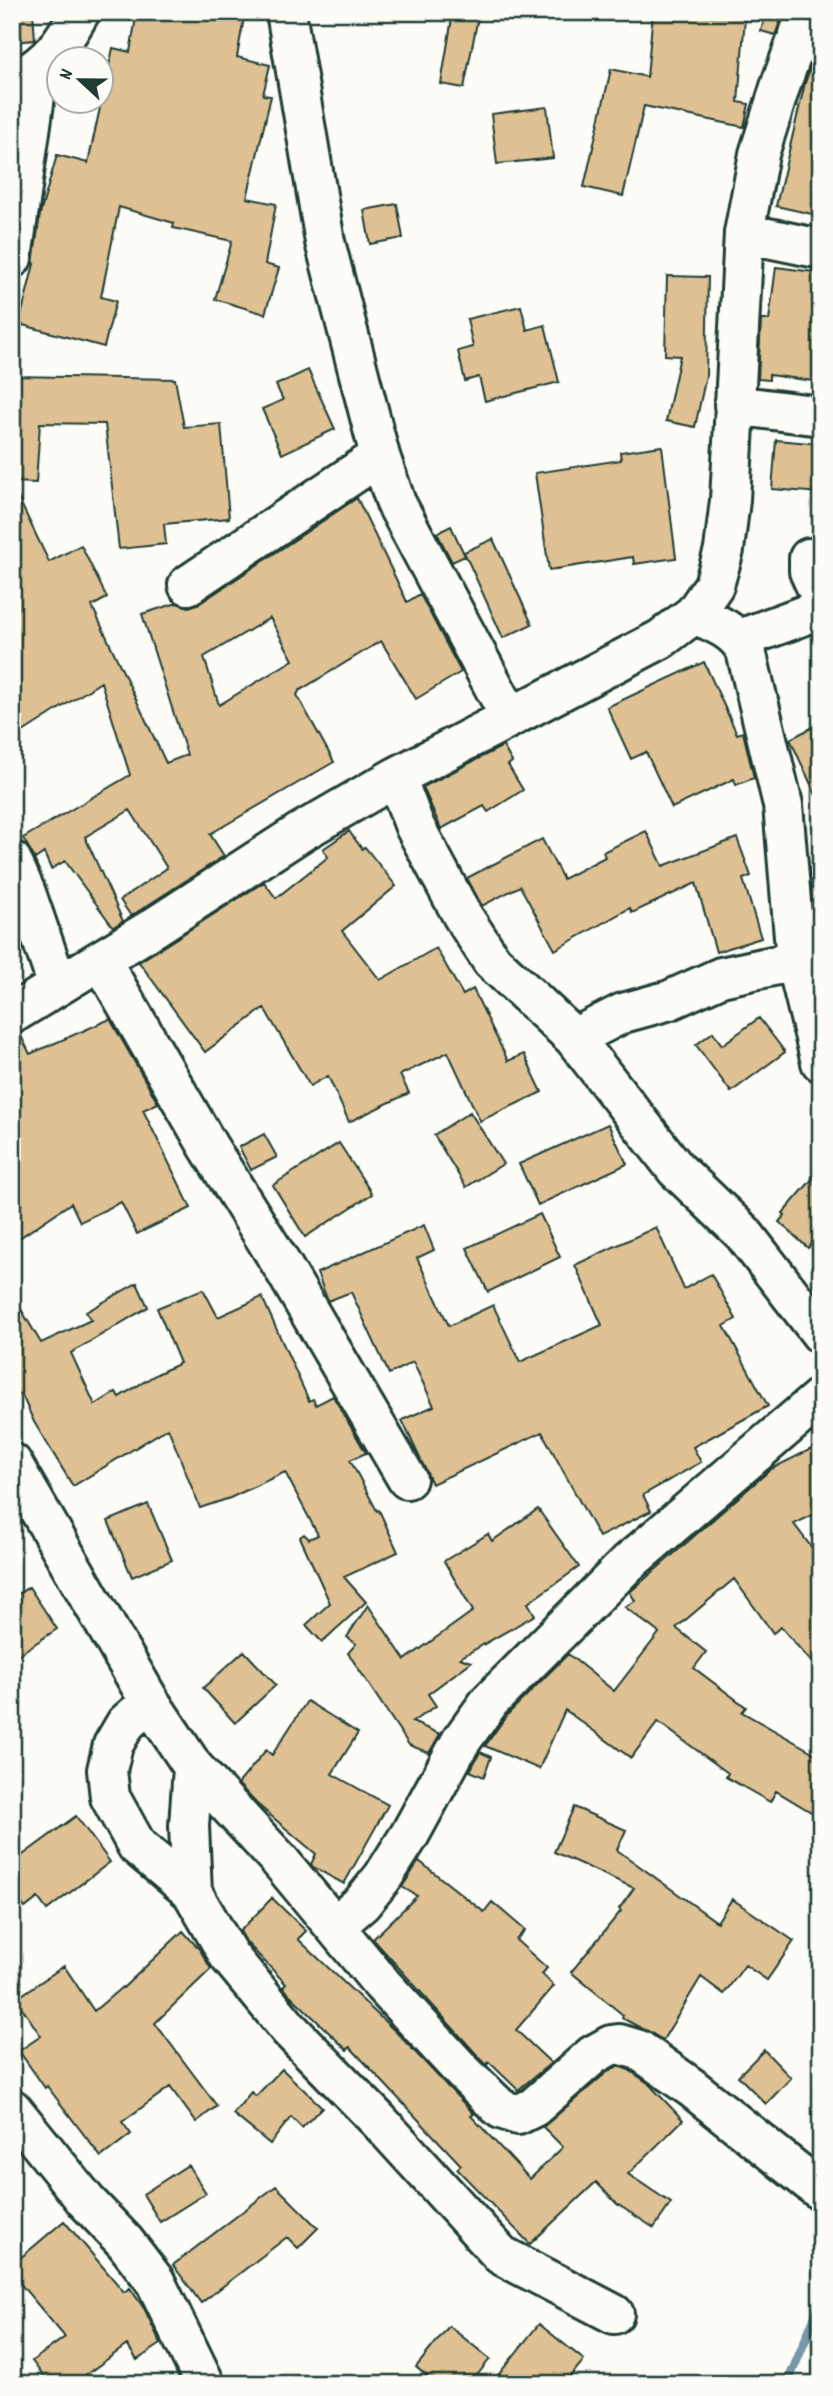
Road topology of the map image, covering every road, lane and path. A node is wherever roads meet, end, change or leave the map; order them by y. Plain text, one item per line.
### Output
1 (80, 12) edge
2 (286, 12) edge
3 (807, 12) edge
4 (25, 75) edge
5 (744, 233) junction
6 (821, 249) edge
7 (12, 258) edge
8 (734, 405) junction
9 (821, 416) edge
10 (380, 456) junction
11 (809, 558) dead end
12 (188, 586) dead end
13 (821, 597) edge
14 (821, 609) edge
15 (694, 614) junction
16 (740, 639) junction
17 (510, 717) junction
18 (396, 777) junction
19 (12, 861) edge
20 (101, 960) junction
21 (796, 961) junction
22 (58, 986) junction
23 (12, 1014) edge
24 (574, 1038) junction
25 (821, 1062) edge
26 (821, 1334) edge
27 (821, 1396) edge
28 (12, 1463) edge
29 (407, 1479) dead end
30 (150, 1702) junction
31 (193, 1767) junction
32 (192, 1892) junction
33 (335, 1926) junction
34 (12, 2109) edge
35 (821, 2191) edge
36 (614, 2314) dead end
37 (205, 2384) edge

1 - 4 street
2 - 10 street
3 - 5 street
4 - 7 street
5 - 6 street
5 - 8 street
8 - 9 street
8 - 15 street
10 - 12 street
10 - 17 street
11 - 13 street
14 - 16 street
15 - 16 street
15 - 17 street
16 - 21 street
17 - 18 street
18 - 20 street
18 - 24 street
19 - 22 street
20 - 22 street
20 - 29 street
21 - 24 street
21 - 25 street
22 - 23 street
24 - 26 street
27 - 33 street
28 - 30 street
30 - 31 street
30 - 32 street
31 - 32 street
31 - 33 street
32 - 36 street
33 - 35 street
34 - 37 street

